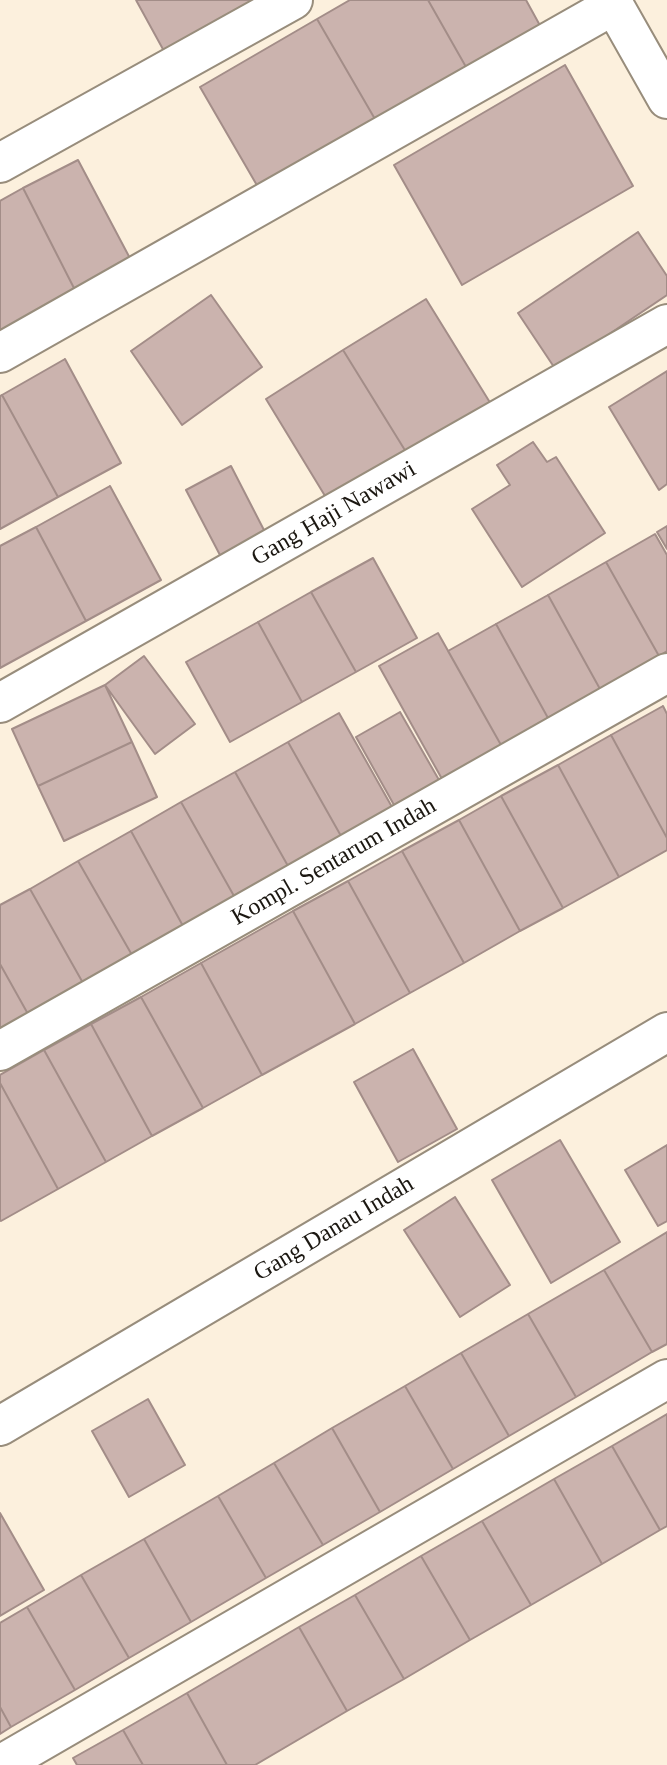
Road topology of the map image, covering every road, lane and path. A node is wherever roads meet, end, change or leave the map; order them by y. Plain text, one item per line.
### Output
1 (293, 0) edge
2 (613, 3) edge
3 (667, 99) edge
4 (0, 163) edge
5 (667, 324) edge
6 (0, 353) edge
7 (667, 673) edge
8 (0, 703) edge
9 (667, 1032) edge
10 (0, 1051) edge
11 (667, 1379) edge
12 (0, 1426) edge
13 (0, 1765) edge

1 - 4 street
2 - 3 street
2 - 6 street
5 - 8 street, Gang Haji Nawawi
7 - 10 street, Kompl. Sentarum Indah
9 - 12 street, Gang Danau Indah
11 - 13 street

